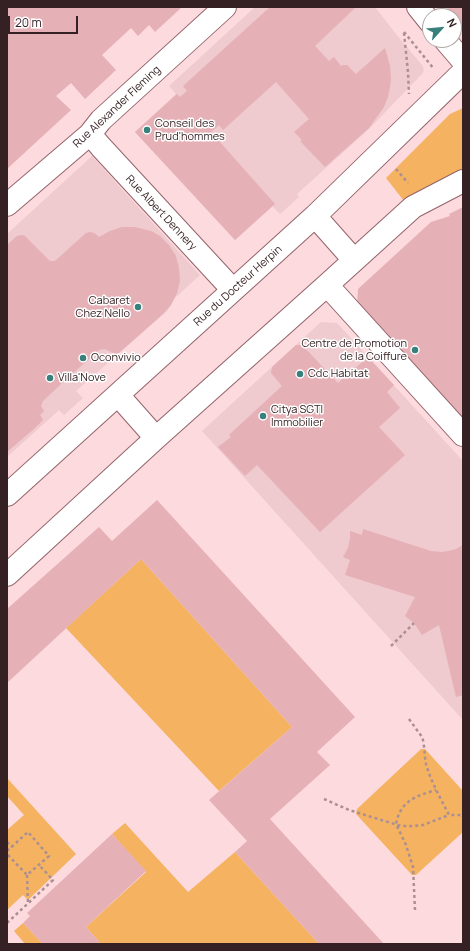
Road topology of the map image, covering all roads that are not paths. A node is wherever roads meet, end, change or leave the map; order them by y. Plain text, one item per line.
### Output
1 (225, 7) edge
2 (452, 48) edge
3 (463, 61) edge
4 (456, 79) edge
5 (90, 134) junction
6 (463, 181) edge
7 (7, 204) edge
8 (315, 216) junction
9 (354, 260) junction
10 (328, 285) junction
11 (233, 290) junction
12 (118, 395) junction
13 (463, 434) edge
14 (156, 438) junction
15 (7, 494) edge
16 (7, 575) edge

1 - 5 street, Rue Alexander Fleming
2 - 3 street
4 - 8 street, Rue du Docteur Herpin
5 - 7 street, Rue Alexander Fleming
5 - 11 street, Rue Albert Dennery
6 - 9 street
8 - 9 street
8 - 11 street, Rue du Docteur Herpin
9 - 10 street
10 - 13 street
10 - 14 street
11 - 12 street, Rue du Docteur Herpin
12 - 14 street
12 - 15 street, Rue du Docteur Herpin
14 - 16 street

